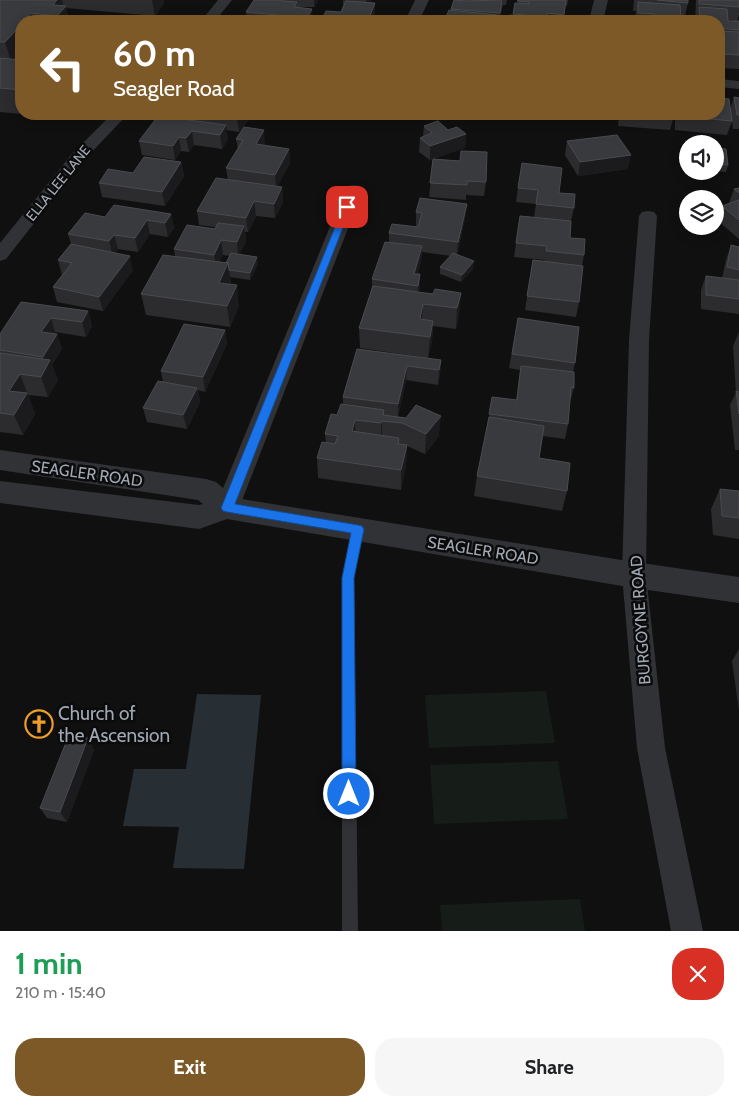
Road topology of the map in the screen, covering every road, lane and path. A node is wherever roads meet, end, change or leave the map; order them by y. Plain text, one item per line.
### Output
1 (225, 0) edge
2 (422, 0) edge
3 (601, 0) edge
4 (213, 15) edge
5 (415, 15) edge
6 (597, 15) edge
7 (725, 84) edge
8 (739, 85) edge
9 (114, 120) edge
10 (354, 190) dead end
11 (648, 216) dead end
12 (0, 256) edge
13 (0, 460) edge
14 (0, 492) edge
15 (227, 508) junction
16 (358, 529) junction
17 (634, 575) junction
18 (739, 590) edge
19 (350, 931) edge
20 (687, 931) edge

1 - 4 street
2 - 5 street
3 - 6 street
7 - 8 street
9 - 12 street, ELLA LEE LANE
10 - 15 street
11 - 17 street, BURGOYNE ROAD
13 - 15 street, SEAGLER ROAD
14 - 15 street, SEAGLER ROAD
15 - 16 street, SEAGLER ROAD
16 - 17 street, SEAGLER ROAD
16 - 19 lane
17 - 18 street, SEAGLER ROAD
17 - 20 street, BURGOYNE ROAD

